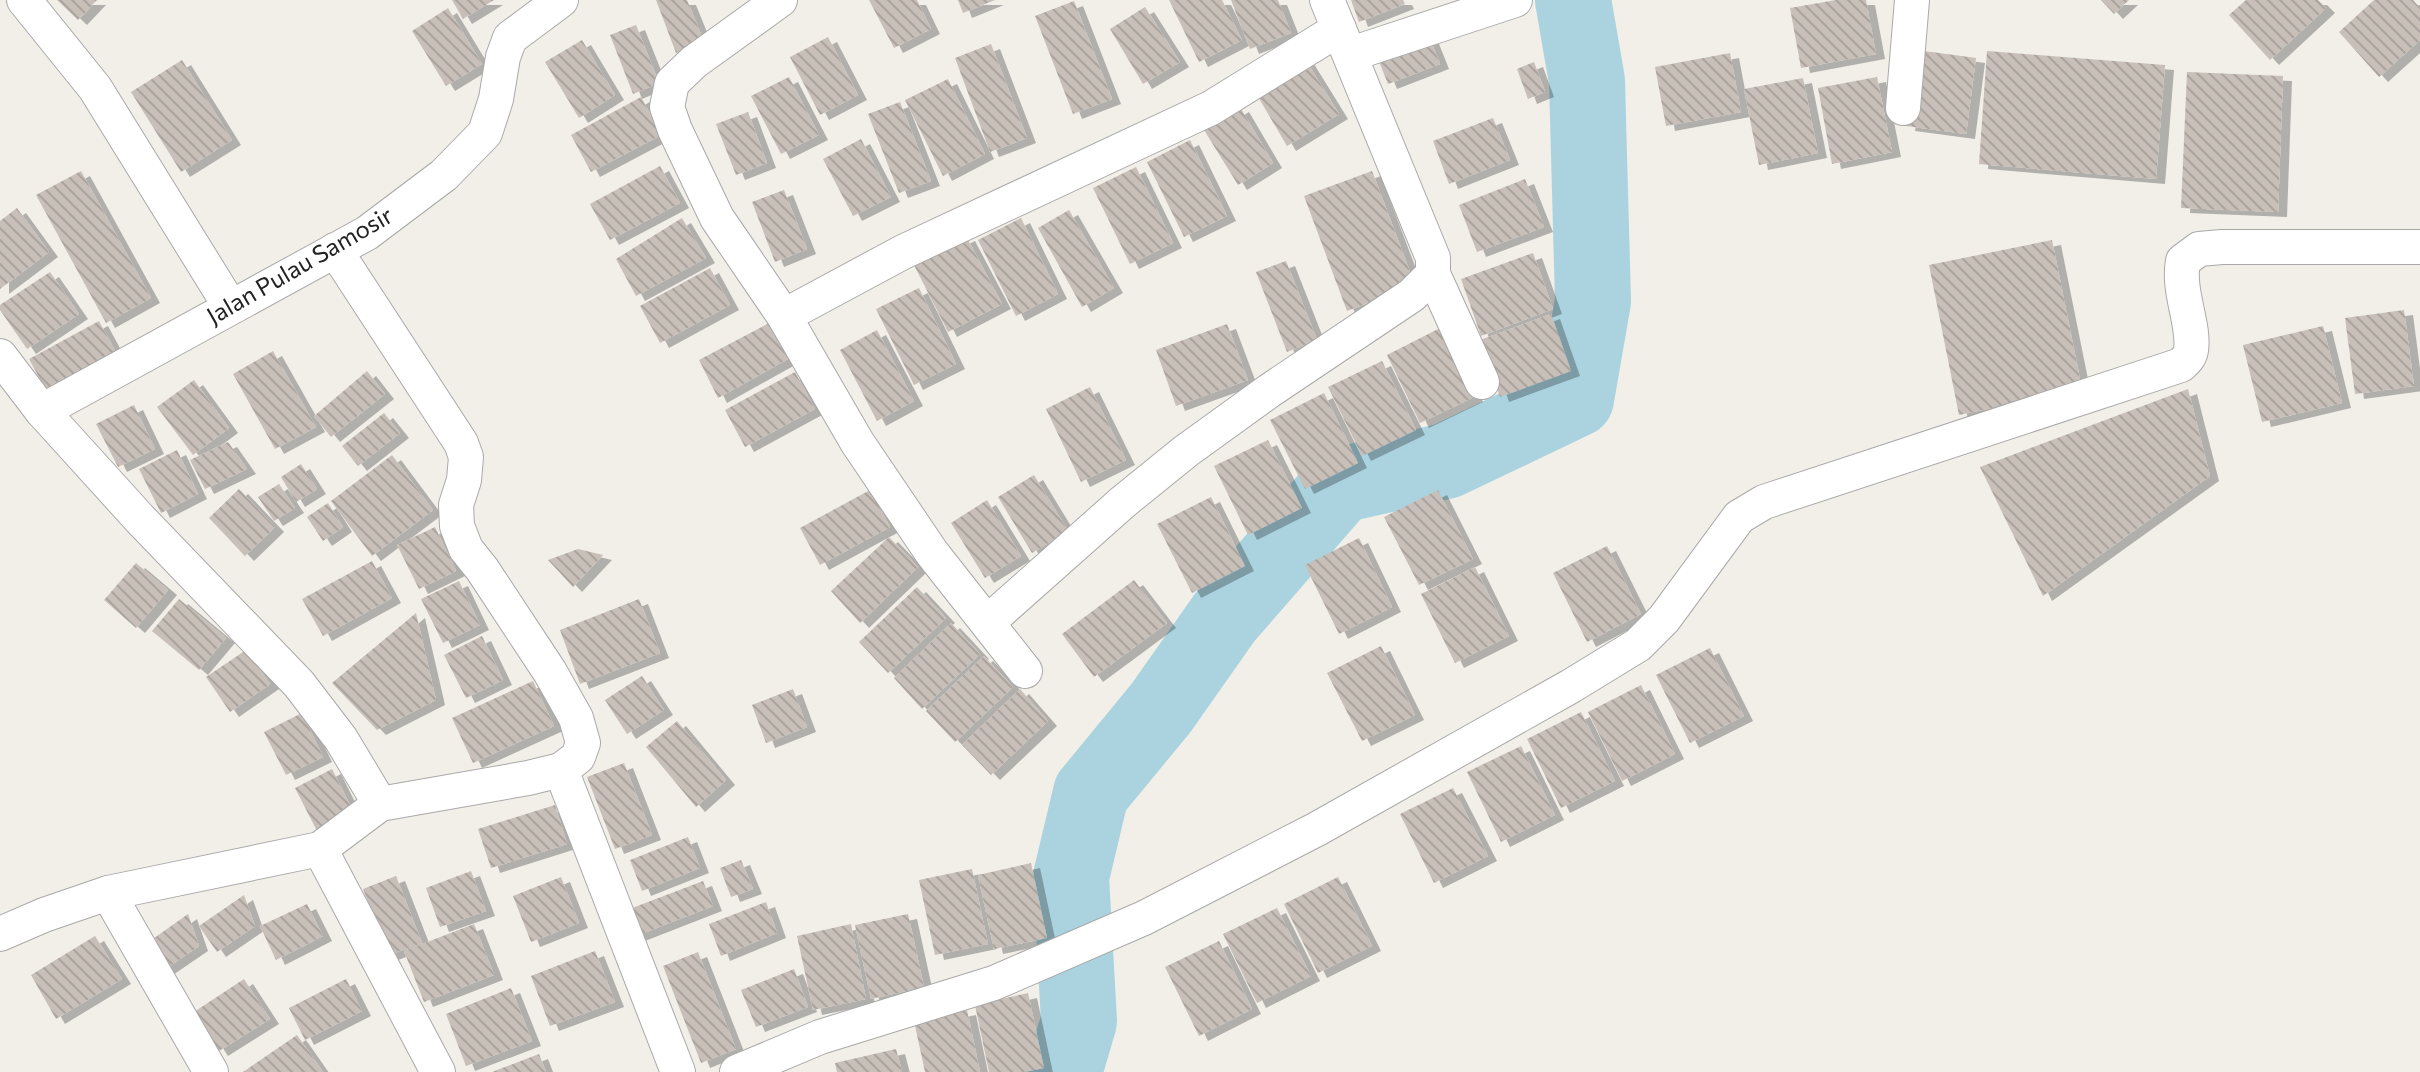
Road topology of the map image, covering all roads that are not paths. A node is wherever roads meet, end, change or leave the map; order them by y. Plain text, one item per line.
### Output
1 (24, 0) edge
2 (561, 0) edge
3 (780, 0) edge
4 (1515, 0) edge
5 (1912, 0) edge
6 (1339, 28) edge
7 (1903, 108) dead end
8 (2420, 247) edge
9 (335, 250) junction
10 (1433, 274) junction
11 (230, 306) junction
12 (784, 316) junction
13 (0, 356) edge
14 (1482, 382) dead end
15 (42, 411) junction
16 (988, 622) junction
17 (1025, 671) dead end
18 (561, 770) junction
19 (380, 804) junction
20 (320, 849) junction
21 (108, 893) junction
22 (0, 934) edge
23 (211, 1072) edge
24 (438, 1072) edge
25 (678, 1072) edge
26 (737, 1072) edge

1 - 11 street
2 - 9 street, Jalan Pulau Samosir
3 - 12 street
4 - 6 street
5 - 7 street
6 - 10 street
6 - 12 street
8 - 26 street
9 - 11 street, Jalan Pulau Samosir
9 - 18 street
10 - 14 street
10 - 16 street
11 - 15 street, Jalan Pulau Samosir
12 - 16 street
13 - 15 street
15 - 19 street
16 - 17 street
18 - 19 street
18 - 25 street
19 - 20 street
20 - 21 street
20 - 24 street
21 - 22 street
21 - 23 street

